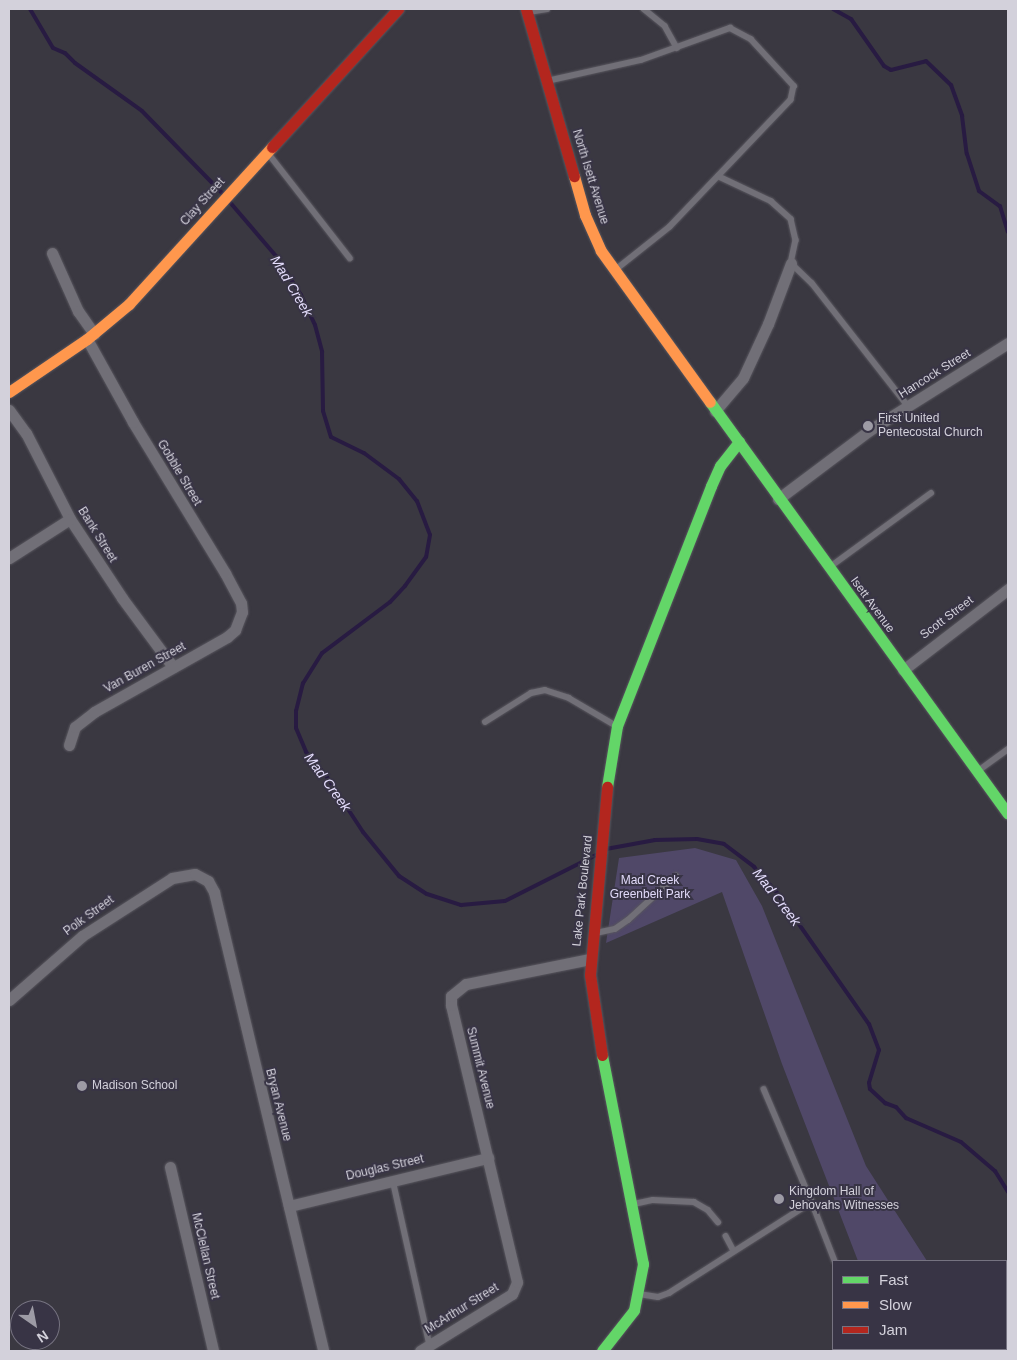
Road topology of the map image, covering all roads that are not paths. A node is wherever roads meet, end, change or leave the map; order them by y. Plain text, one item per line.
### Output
1 (398, 9) edge
2 (548, 9) edge
3 (644, 9) edge
4 (526, 11) edge
5 (676, 48) junction
6 (547, 81) junction
7 (268, 152) junction
8 (718, 176) junction
9 (52, 254) dead end
10 (350, 258) dead end
11 (791, 263) junction
12 (614, 271) junction
13 (90, 336) junction
14 (1008, 343) edge
15 (9, 392) edge
16 (908, 406) junction
17 (9, 410) edge
18 (715, 410) junction
19 (739, 442) junction
20 (931, 493) dead end
21 (778, 499) junction
22 (70, 519) junction
23 (9, 558) edge
24 (829, 568) junction
25 (1008, 589) edge
26 (240, 620) joint
27 (173, 667) junction
28 (902, 670) junction
29 (485, 722) dead end
30 (617, 726) junction
31 (69, 745) dead end
32 (1008, 749) edge
33 (977, 772) junction
34 (1008, 814) edge
35 (195, 874) joint
36 (676, 876) dead end
37 (592, 934) junction
38 (590, 959) junction
39 (9, 1000) edge
40 (764, 1089) dead end
41 (488, 1158) junction
42 (170, 1167) dead end
43 (393, 1180) junction
44 (812, 1202) junction
45 (633, 1204) junction
46 (289, 1206) junction
47 (718, 1222) dead end
48 (726, 1236) dead end
49 (734, 1251) junction
50 (835, 1260) edge
51 (516, 1288) joint
52 (639, 1294) junction
53 (425, 1348) edge
54 (213, 1351) edge
55 (323, 1351) edge
56 (602, 1351) edge

1 - 7 street, Clay Street
2 - 4 lane
3 - 5 lane
4 - 6 street, North Isett Avenue
5 - 6 lane
5 - 8 lane
6 - 12 street, North Isett Avenue
7 - 10 lane
7 - 13 street, Clay Street
8 - 11 lane
8 - 12 lane
9 - 13 street, Gobble Street
11 - 16 lane
11 - 18 street
12 - 18 street, North Isett Avenue
13 - 15 street, Clay Street
13 - 26 street, Gobble Street
14 - 16 street, Hancock Street
16 - 21 street, Hancock Street
17 - 22 street, Bank Street
18 - 19 street, Isett Avenue
19 - 21 street, Isett Avenue
19 - 30 street, Lake Park Boulevard
20 - 24 lane
21 - 24 street, Isett Avenue
22 - 23 street
22 - 27 street, Bank Street
24 - 28 street, Isett Avenue
25 - 28 street, Scott Street
26 - 27 street, Van Buren Street
27 - 31 street, Van Buren Street
28 - 33 street, Isett Avenue
29 - 30 lane
30 - 37 street, Lake Park Boulevard
32 - 33 lane
33 - 34 street, Isett Avenue
35 - 39 street, Polk Street
35 - 46 street, Bryan Avenue
36 - 37 lane
37 - 38 street, Lake Park Boulevard
38 - 41 street, Summit Avenue
38 - 45 street, Lake Park Boulevard
40 - 44 lane
41 - 43 street, Douglas Street
41 - 51 street, Summit Avenue
42 - 54 street, McClellan Street
43 - 46 street, Douglas Street
43 - 53 lane
44 - 49 lane
44 - 50 lane
45 - 47 lane
45 - 52 street, Lake Park Boulevard
46 - 55 street, Bryan Avenue
48 - 49 lane
49 - 52 lane
51 - 53 street, McArthur Street
52 - 56 street, Lake Park Boulevard

